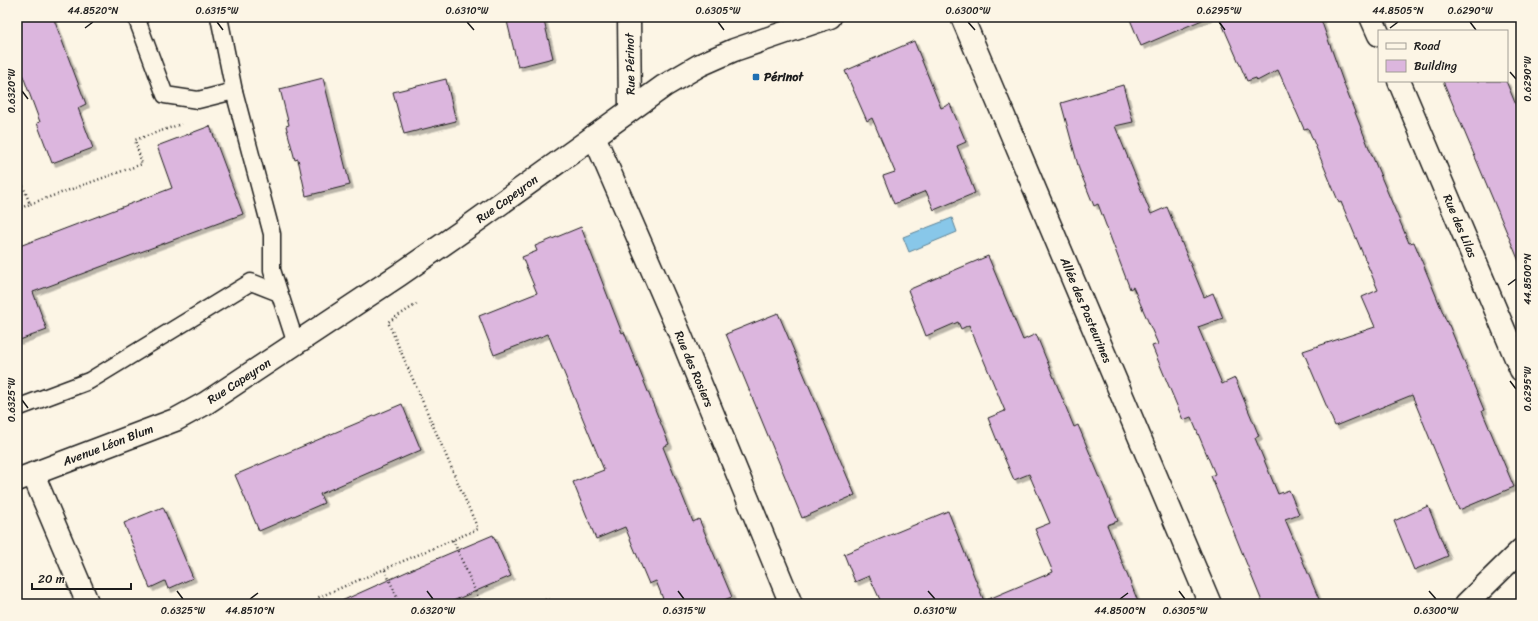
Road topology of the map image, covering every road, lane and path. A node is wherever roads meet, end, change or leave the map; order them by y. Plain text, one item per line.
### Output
1 (136, 17) edge
2 (218, 17) edge
3 (629, 17) edge
4 (830, 17) edge
5 (962, 17) edge
6 (1372, 17) edge
7 (1378, 32) edge
8 (1399, 82) edge
9 (234, 90) junction
10 (630, 110) junction
11 (186, 122) dead end
12 (594, 136) junction
13 (17, 170) edge
14 (30, 204) junction
15 (17, 210) edge
16 (279, 293) junction
17 (417, 304) dead end
18 (296, 344) junction
19 (1521, 370) edge
20 (17, 408) edge
21 (197, 408) joint
22 (25, 477) edge
23 (453, 540) junction
24 (1521, 550) edge
25 (385, 570) junction
26 (549, 598) dead end
27 (88, 604) edge
28 (319, 604) edge
29 (400, 604) edge
30 (481, 604) edge
31 (538, 604) edge
32 (791, 604) edge
33 (1210, 604) edge
34 (1466, 604) edge

1 - 9 lane
2 - 9 lane
3 - 10 street, Rue Périnot
4 - 10 street, Rue Capeyron
5 - 33 street, Allée des Pasteurines
6 - 7 street
8 - 19 street, Rue des Lilas
9 - 16 lane
10 - 12 street, Rue Capeyron
11 - 14 path
12 - 18 street, Rue Capeyron
12 - 32 street, Rue des Rosiers
13 - 14 path
14 - 15 path
16 - 18 lane
16 - 20 lane
17 - 23 path
18 - 21 street, Rue Capeyron
21 - 22 street, Avenue Léon Blum
22 - 27 street
23 - 25 path
23 - 30 path
24 - 34 street
25 - 28 path
25 - 29 path
26 - 31 path

